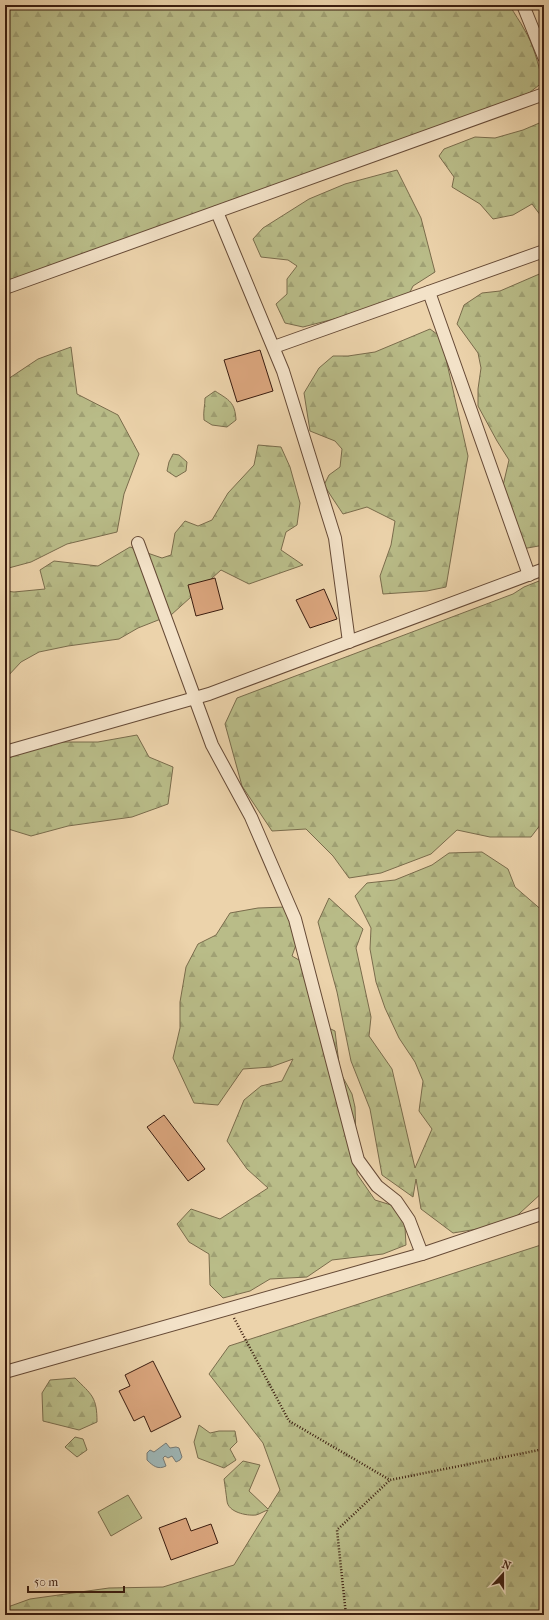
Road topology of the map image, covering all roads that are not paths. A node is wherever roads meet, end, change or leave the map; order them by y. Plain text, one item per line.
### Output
1 (523, 5) edge
2 (544, 57) edge
3 (544, 94) edge
4 (217, 212) junction
5 (544, 251) edge
6 (5, 288) edge
7 (429, 292) junction
8 (274, 347) junction
9 (138, 543) dead end
10 (544, 569) edge
11 (529, 575) junction
12 (348, 642) junction
13 (195, 698) junction
14 (5, 752) edge
15 (544, 1212) edge
16 (422, 1254) junction
17 (5, 1372) edge

1 - 2 street
3 - 4 street
4 - 6 street
4 - 8 street
5 - 7 street
7 - 8 street
7 - 11 street
8 - 12 street
9 - 13 street
10 - 11 street
11 - 12 street
12 - 13 street
13 - 14 street
13 - 16 street
15 - 16 street
16 - 17 street

